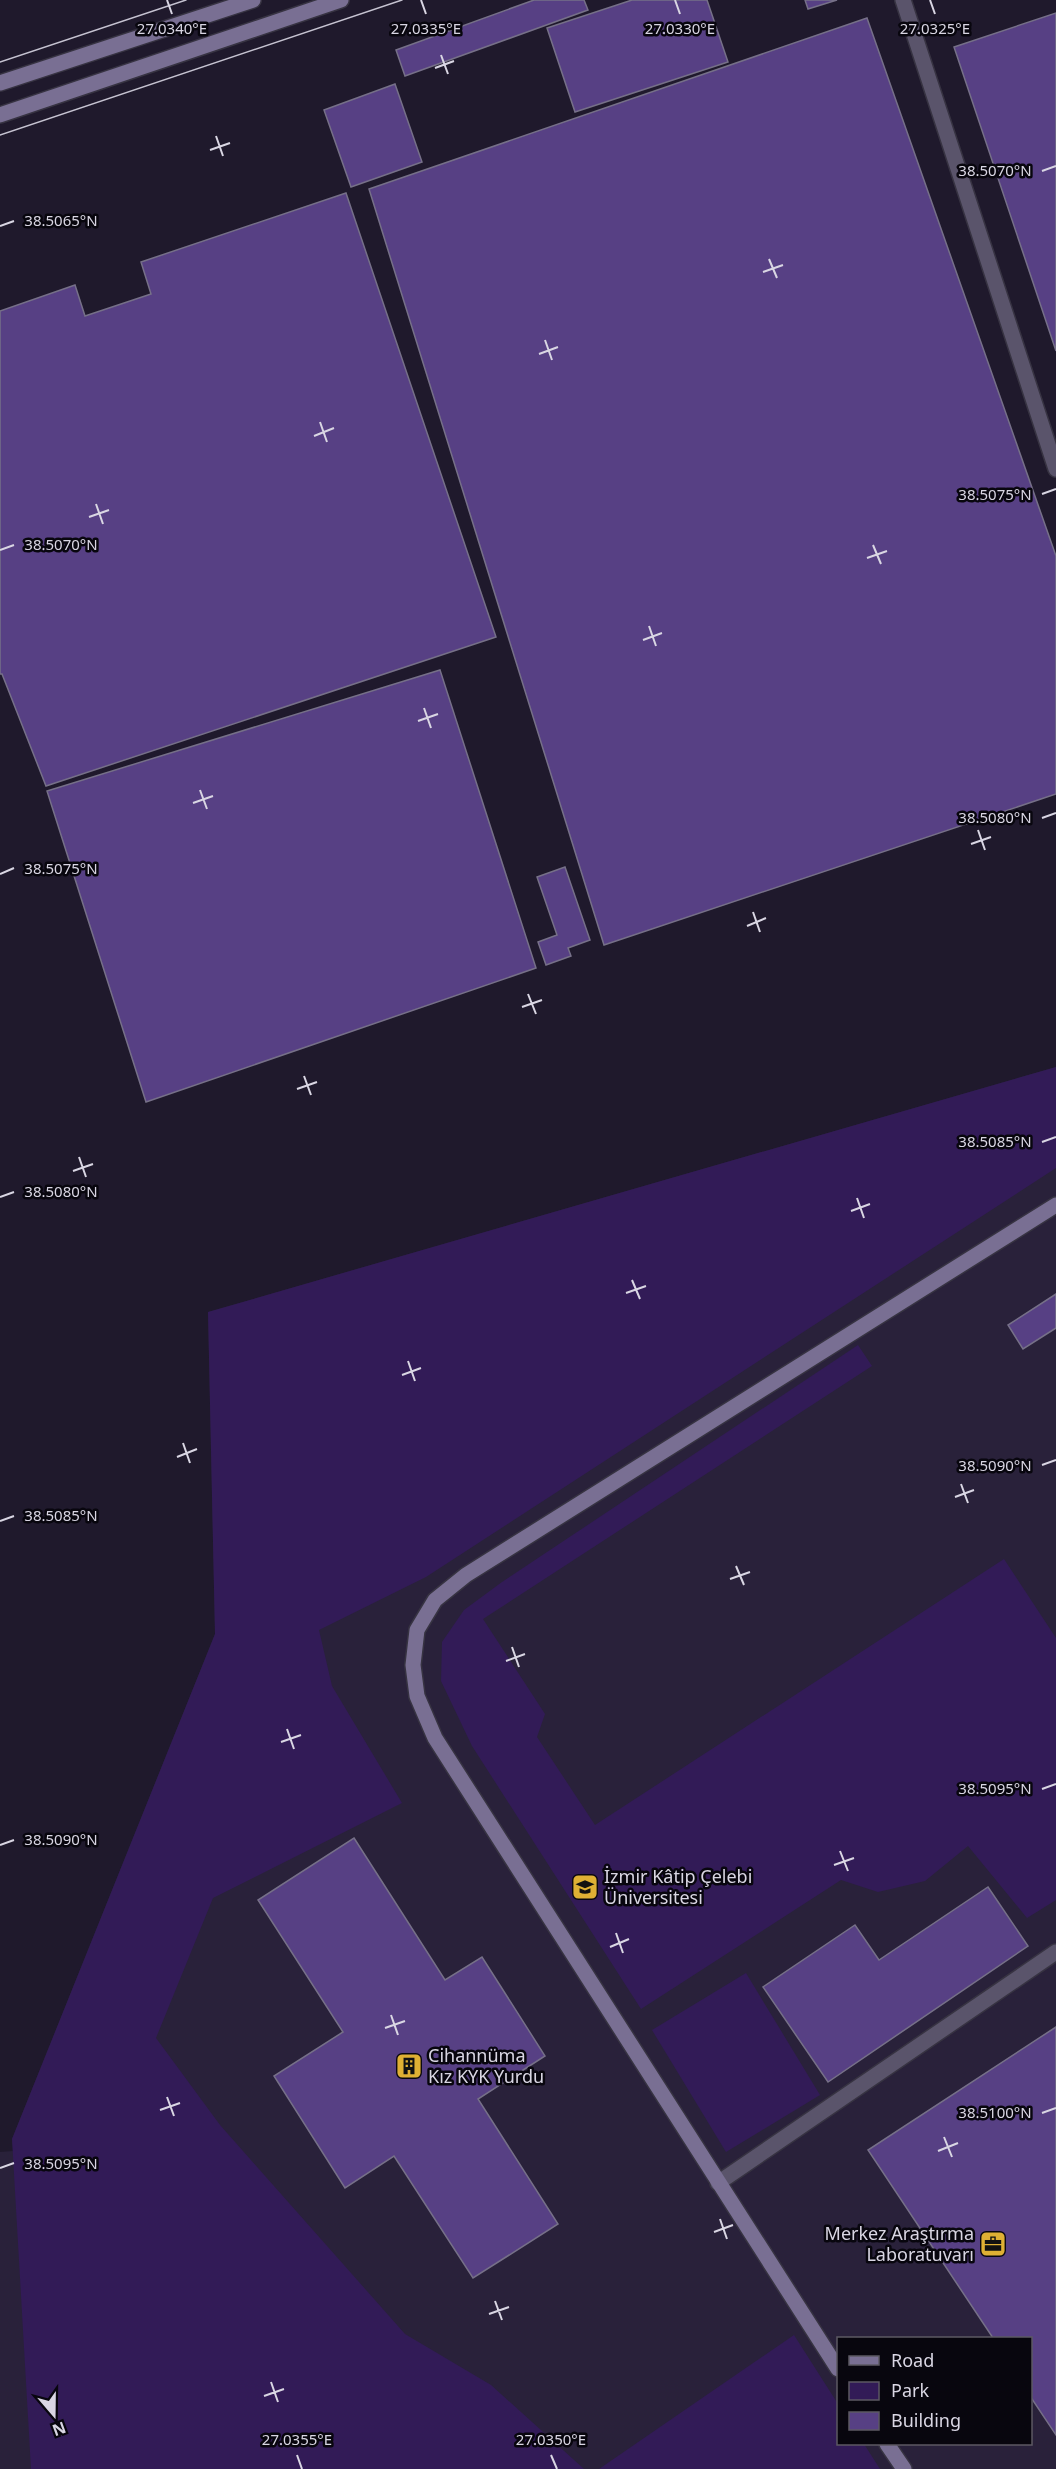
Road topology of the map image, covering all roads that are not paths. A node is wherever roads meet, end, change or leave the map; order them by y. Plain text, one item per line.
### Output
1 (253, 0) edge
2 (341, 0) edge
3 (903, 0) edge
4 (0, 83) edge
5 (0, 115) edge
6 (1056, 469) edge
7 (1056, 1205) edge
8 (1056, 1952) edge
9 (718, 2183) junction
10 (837, 2367) edge
11 (888, 2445) edge
12 (904, 2469) edge

1 - 4 street
2 - 5 street
3 - 6 lane
7 - 9 street
8 - 9 lane
9 - 10 street
11 - 12 street

